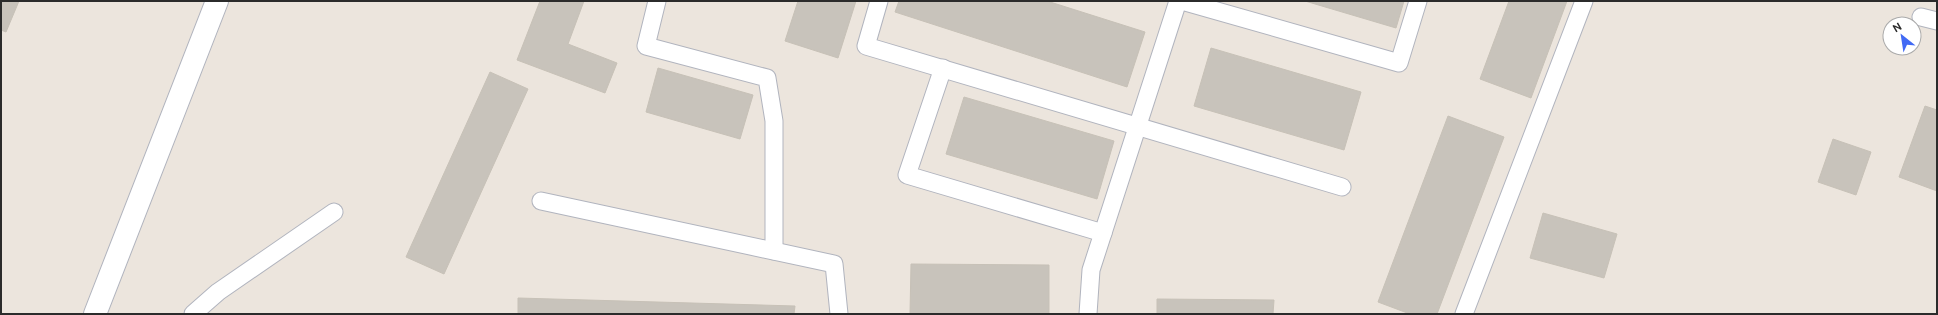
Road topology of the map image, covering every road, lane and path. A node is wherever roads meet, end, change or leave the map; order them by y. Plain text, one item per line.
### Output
1 (217, 1) edge
2 (657, 1) edge
3 (879, 1) edge
4 (1178, 1) edge
5 (1182, 1) edge
6 (1418, 1) edge
7 (1584, 1) edge
8 (1922, 17) edge
9 (1937, 21) edge
10 (943, 68) junction
11 (1137, 126) junction
12 (1342, 187) dead end
13 (541, 201) dead end
14 (334, 212) dead end
15 (1103, 233) junction
16 (774, 251) junction
17 (95, 314) edge
18 (193, 314) edge
19 (839, 314) edge
20 (1088, 314) edge
21 (1464, 314) edge

1 - 17 street
2 - 16 lane
3 - 10 lane
4 - 11 lane
5 - 6 lane
7 - 21 lane
8 - 9 lane
10 - 11 lane
10 - 15 lane
11 - 12 lane
11 - 15 lane
13 - 16 lane
14 - 18 lane
15 - 20 lane
16 - 19 lane

